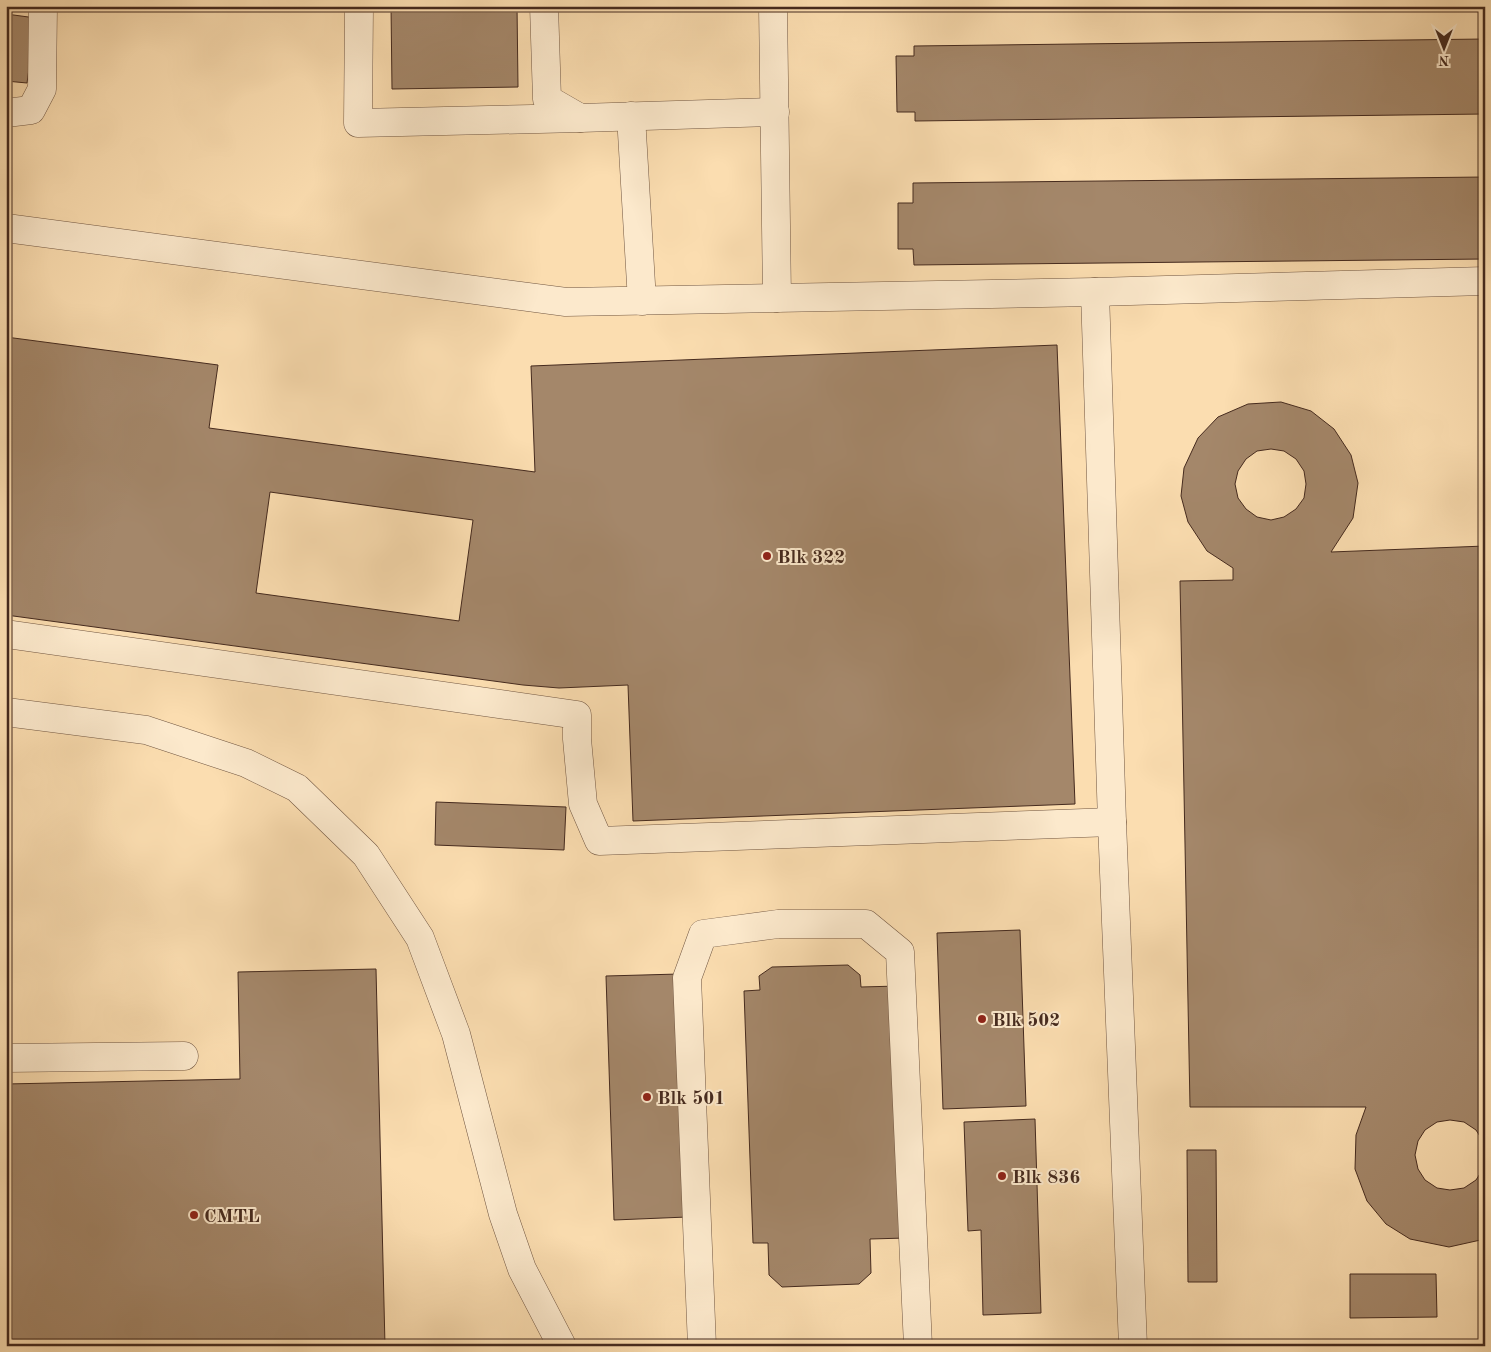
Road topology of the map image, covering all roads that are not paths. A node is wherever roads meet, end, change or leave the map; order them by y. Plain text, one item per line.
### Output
1 (42, 6) edge
2 (359, 6) edge
3 (544, 6) edge
4 (774, 6) edge
5 (775, 112) junction
6 (6, 113) edge
7 (631, 116) junction
8 (580, 118) junction
9 (6, 228) edge
10 (1485, 281) edge
11 (1095, 292) junction
12 (777, 298) junction
13 (642, 300) junction
14 (6, 634) edge
15 (6, 712) edge
16 (1112, 822) junction
17 (184, 1056) dead end
18 (6, 1058) edge
19 (562, 1346) edge
20 (702, 1346) edge
21 (918, 1346) edge
22 (1133, 1346) edge

1 - 6 lane
2 - 8 lane
3 - 8 lane
4 - 5 lane
5 - 7 lane
5 - 12 lane
7 - 8 lane
7 - 13 lane
9 - 13 lane
10 - 11 lane
11 - 12 lane
11 - 16 lane
12 - 13 lane
14 - 16 lane
15 - 19 lane
16 - 22 lane
17 - 18 lane
20 - 21 lane

